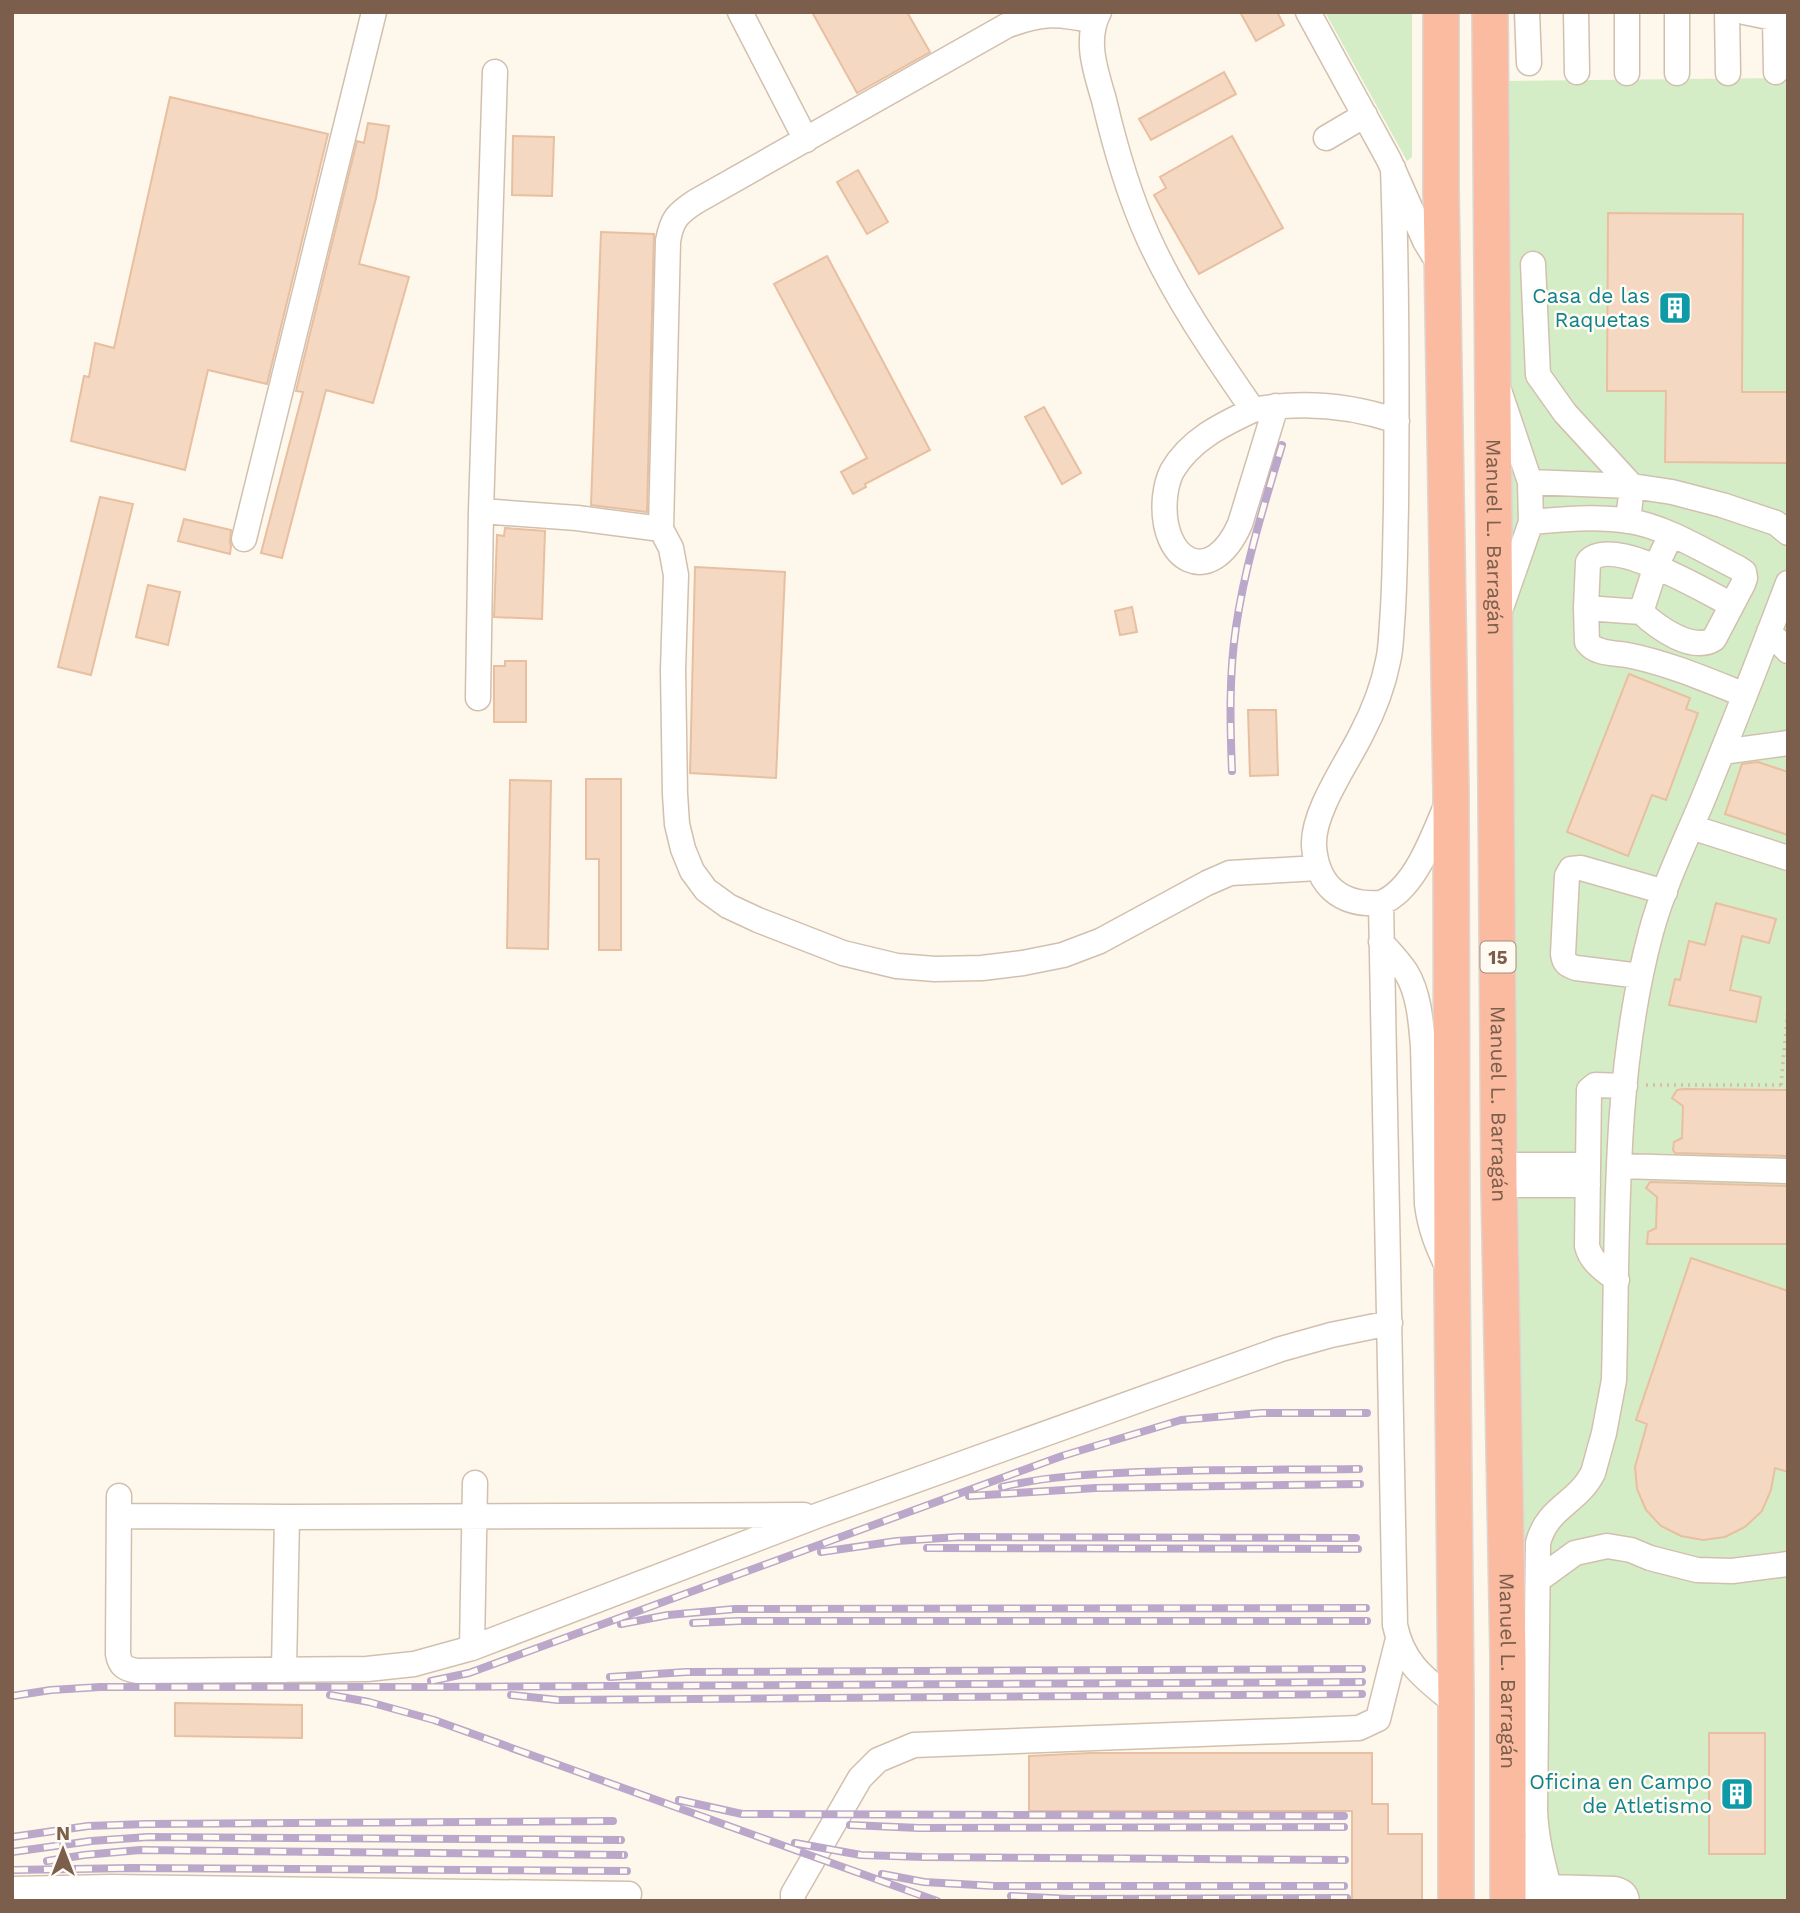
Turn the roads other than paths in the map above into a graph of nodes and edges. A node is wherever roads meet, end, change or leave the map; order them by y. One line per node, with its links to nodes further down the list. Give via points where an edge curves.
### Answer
1 (374, 12): 39 (lane)
2 (740, 12): 23 (lane)
3 (1308, 12): 21 (lane)
4 (1441, 12): 25 (highway, 15)
5 (1490, 12): 28 (highway, Manuel L. Barragán / 15)
6 (1527, 12): 14 (lane)
7 (1576, 12): 16 (lane)
8 (1627, 12): 18 (lane)
9 (1677, 12): 19 (lane)
10 (1727, 12): 20 (lane)
11 (1744, 12): 13 (lane)
12 (1096, 17): 23 (lane, via 1043,15 1006,26); 29 (lane, via 1091,48 1095,66 1119,161 1149,238 1212,351)
13 (1782, 20): 17 (lane)
14 (1529, 64)
15 (495, 72): 33 (lane)
16 (1577, 72)
17 (1776, 72)
18 (1627, 73)
19 (1677, 73)
20 (1728, 73)
21 (1365, 115): 22 (lane); 24 (lane)
22 (1326, 138)
23 (806, 140): 36 (lane, via 695,202 670,228)
24 (1397, 177): 25 (lane, via 1420,190); 27 (lane); 30 (lane)
25 (1441, 190): 27 (highway, 15)
26 (1534, 264): 32 (lane, via 1538,375 1565,413)
27 (1444, 273): 52 (highway, 15)
28 (1494, 379): 31 (lane); 45 (highway, Manuel L. Barragán / 15)
29 (1264, 408): 29 (lane, via 1200,439 1170,474 1166,527 1181,556 1211,559 1231,542 1240,524); 30 (lane, via 1345,408)
30 (1397, 421): 55 (lane, via 1389,659 1374,708 1320,814 1314,843)
31 (1530, 482): 32 (lane); 35 (lane)
32 (1632, 486): 34 (lane); 37 (lane, via 1722,505 1776,523)
33 (481, 511): 36 (lane); 49 (lane)
34 (1628, 521): 35 (lane); 38 (lane)
35 (1531, 522): 45 (lane)
36 (661, 529): 55 (lane, via 671,548 676,575 677,824 692,871 706,890 728,906 843,953 897,966 982,968 1063,955 1100,941 1230,873)
37 (1787, 532)
38 (1671, 535): 40 (lane); 42 (lane, via 1744,572)
39 (244, 539)
40 (1656, 566): 42 (lane); 43 (lane, via 1624,556 1591,558); 44 (lane)
41 (1788, 583): 46 (lane)
42 (1732, 606): 44 (lane, via 1714,639 1699,644 1661,629)
43 (1586, 608): 44 (lane); 48 (lane, via 1590,647 1670,666)
44 (1641, 612)
45 (1496, 622): 63 (highway, Manuel L. Barragán / 15)
46 (1769, 632): 47 (lane); 48 (lane)
47 (1788, 651)
48 (1745, 695): 51 (lane)
49 (478, 698)
50 (1788, 743): 51 (lane)
51 (1722, 752): 53 (lane)
52 (1451, 793): 57 (lane, via 1417,868 1401,890); 65 (highway, 15)
53 (1691, 827): 54 (lane); 56 (lane)
54 (1788, 858)
55 (1318, 868): 57 (lane, via 1338,895)
56 (1665, 891): 59 (lane); 59 (lane, via 1581,867 1571,869 1567,876 1563,954 1568,966)
57 (1381, 903): 58 (lane)
58 (1381, 942): 65 (lane, via 1407,973 1415,995 1423,1046 1429,1215 1435,1244); 67 (lane)
59 (1640, 976): 60 (lane)
60 (1625, 1086): 61 (lane); 64 (lane, via 1595,1085 1589,1090)
61 (1620, 1166): 62 (lane); 66 (lane)
62 (1788, 1171)
63 (1499, 1175): 64 (lane); 78 (highway, Manuel L. Barragán / 15)
64 (1588, 1175): 66 (lane, via 1586,1238 1590,1255)
65 (1452, 1277): 77 (highway, 15)
66 (1617, 1280): 73 (lane, via 1614,1380 1593,1473 1583,1490 1547,1521 1541,1532)
67 (1390, 1323): 69 (lane, via 1281,1349); 74 (lane)
68 (475, 1483): 70 (lane)
69 (819, 1514): 70 (lane); 75 (lane)
70 (474, 1516): 71 (lane); 75 (lane)
71 (287, 1517): 76 (lane); 76 (lane, via 119,1506 118,1654 123,1667 137,1671)
72 (1788, 1564): 73 (lane, via 1697,1570 1606,1546 1575,1553)
73 (1538, 1580): 83 (lane, via 1535,1822)
74 (1398, 1639): 77 (lane, via 1413,1667); 84 (lane, via 1378,1719 1359,1728 914,1745 878,1760 860,1778)
75 (472, 1648): 76 (lane, via 393,1667)
76 (284, 1670)
77 (1457, 1704): 85 (highway, 15); 86 (highway, via 1479,1728 1486,1747)
78 (1508, 1829): 83 (lane, via 1529,1876); 87 (highway, Manuel L. Barragán / 15)
79 (12, 1888): 80 (lane)
80 (111, 1894): 82 (lane)
81 (629, 1894): 82 (lane)
82 (435, 1896)
83 (1545, 1896): 88 (lane, via 1615,1889 1625,1894)
84 (793, 1901)
85 (1456, 1901)
86 (1489, 1901)
87 (1508, 1901)
88 (1627, 1901)

